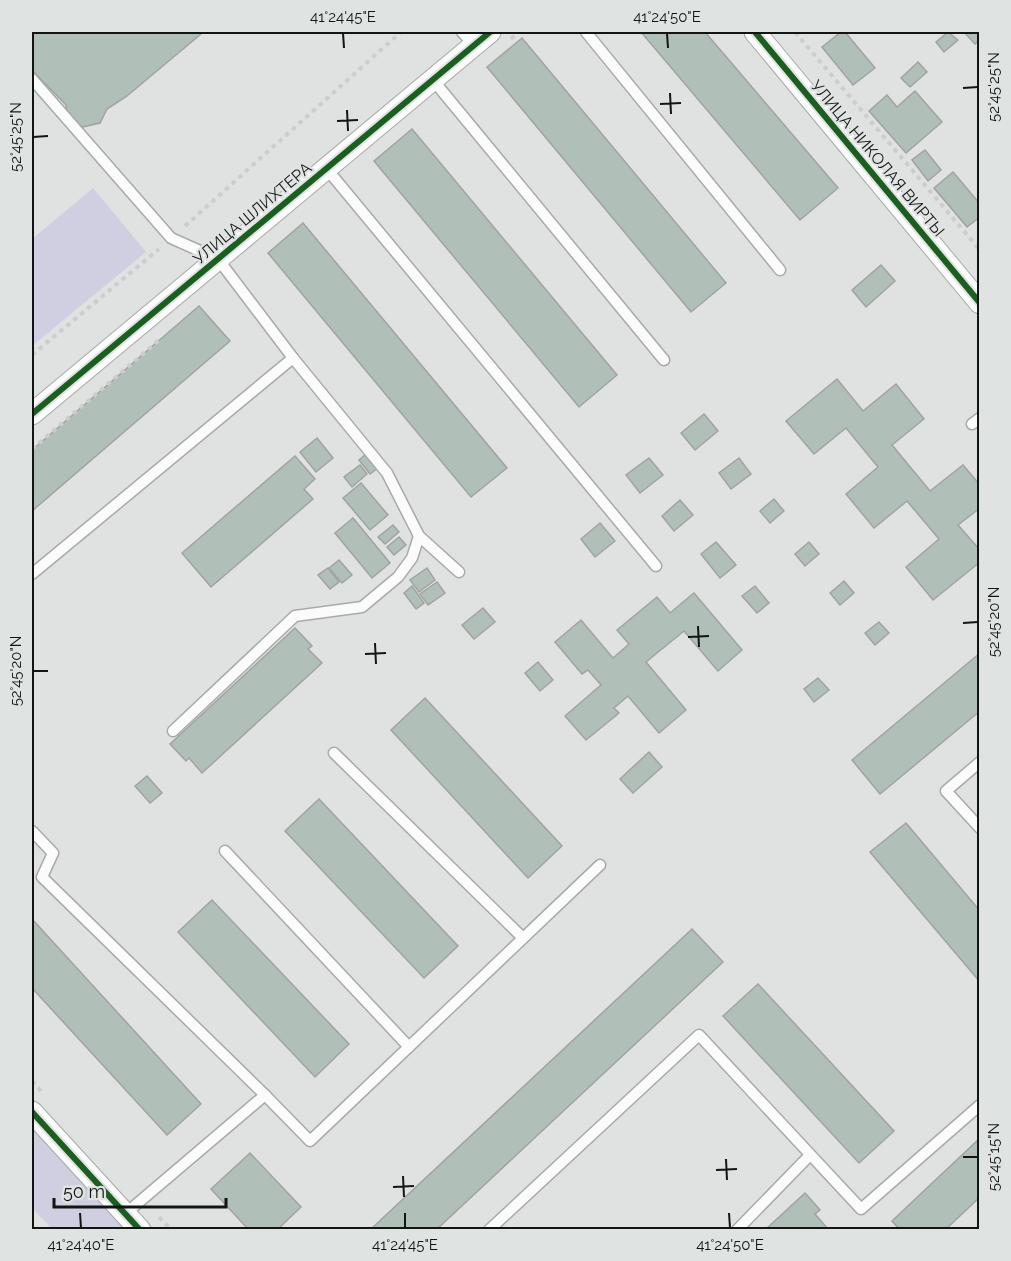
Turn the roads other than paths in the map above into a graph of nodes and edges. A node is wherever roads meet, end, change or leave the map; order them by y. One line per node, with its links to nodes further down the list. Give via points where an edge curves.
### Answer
1 (586, 32): 8 (lane)
2 (755, 32): 9 (street, УЛИЦА НИКОЛАЯ ВИРТЫ)
3 (476, 36): 5 (street, УЛИЦА ШЛИХТЕРА)
4 (32, 79): 7 (lane, via 171,238)
5 (433, 80): 6 (street, УЛИЦА ШЛИХТЕРА); 11 (lane)
6 (326, 168): 7 (street, УЛИЦА ШЛИХТЕРА); 14 (lane)
7 (218, 259): 10 (lane); 12 (street, УЛИЦА ШЛИХТЕРА)
8 (780, 270)
9 (980, 303)
10 (293, 358): 13 (lane, via 387,473); 16 (lane)
11 (664, 360)
12 (32, 414)
13 (419, 536): 15 (lane); 17 (lane, via 412,558 398,577 362,607 295,616)
14 (656, 566)
15 (459, 572)
16 (32, 574)
17 (173, 731)
18 (334, 753): 24 (lane)
19 (980, 762): 20 (lane, via 946,790)
20 (980, 828)
21 (32, 831): 26 (lane, via 53,853 42,877)
22 (225, 851): 25 (lane)
23 (600, 865): 24 (lane)
24 (523, 938): 25 (lane)
25 (409, 1047): 26 (lane, via 310,1141)
26 (266, 1095): 30 (lane)
27 (980, 1105): 29 (lane, via 861,1209)
28 (32, 1112): 30 (street)
29 (810, 1155): 32 (lane, via 699,1035); 33 (lane)
30 (125, 1214): 31 (street)
31 (140, 1230)
32 (489, 1230)
33 (737, 1230)

